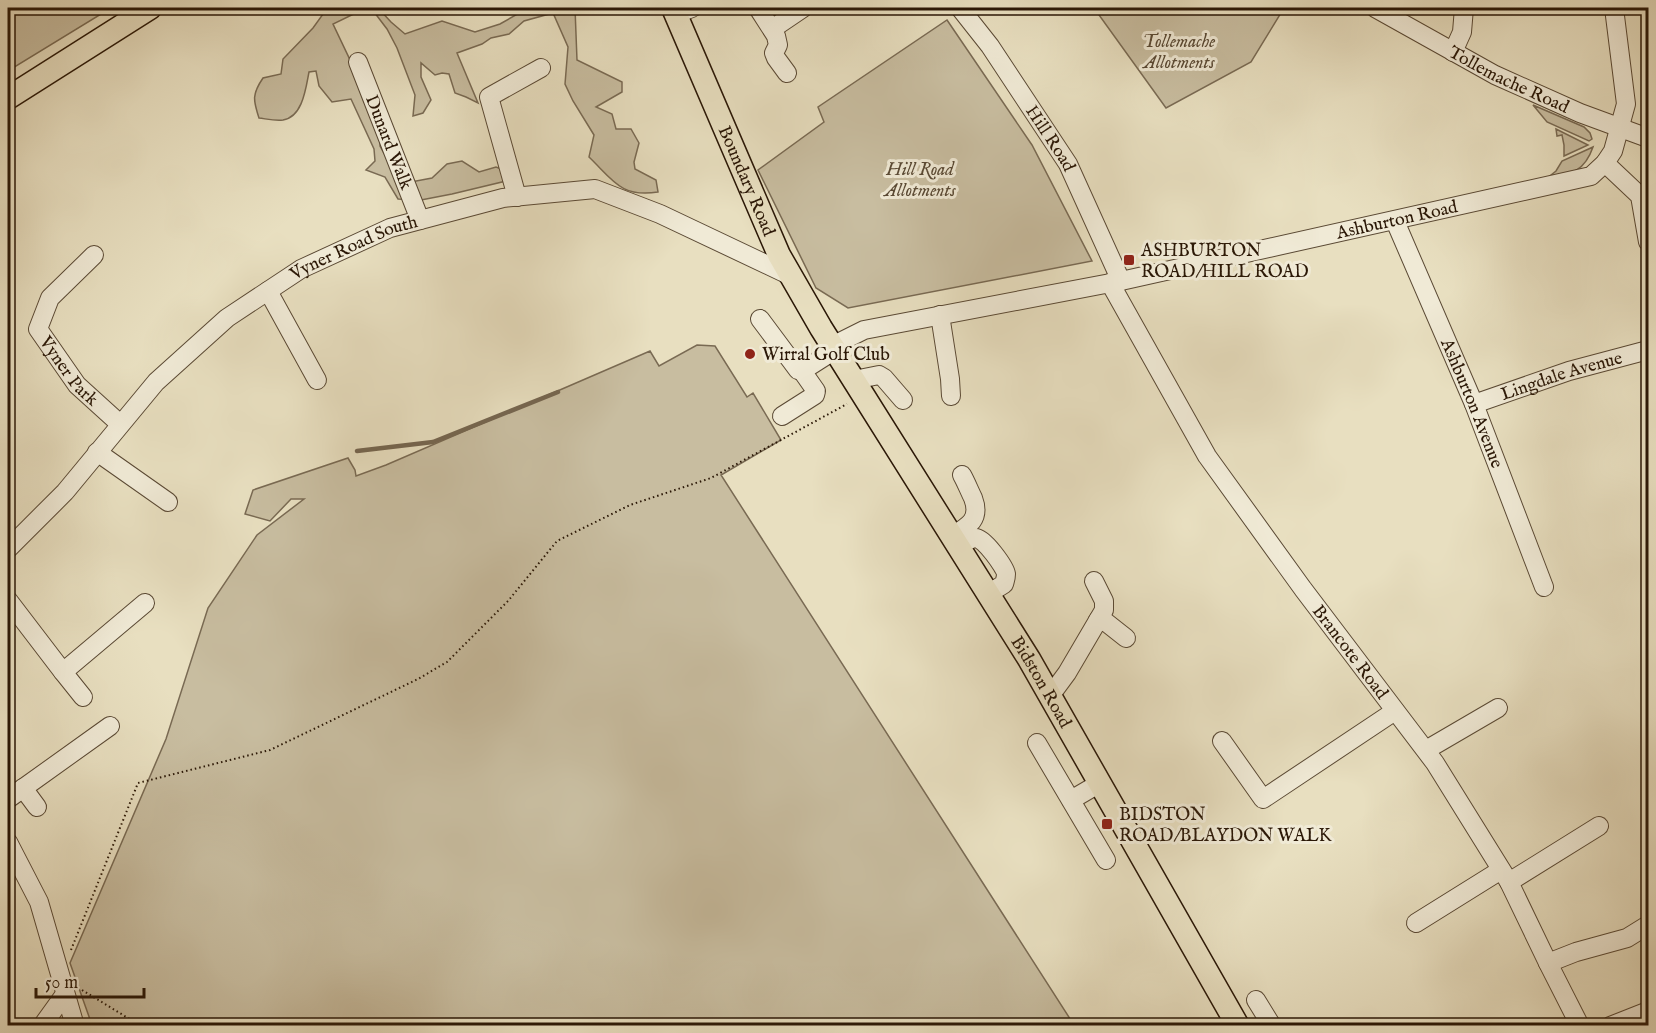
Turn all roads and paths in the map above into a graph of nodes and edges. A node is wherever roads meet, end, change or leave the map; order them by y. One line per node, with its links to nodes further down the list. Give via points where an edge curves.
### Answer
1 (150, 8): 14 (main road)
2 (758, 8): 9 (street)
3 (803, 8): 9 (street)
4 (960, 8): 24 (street, Hill Road, via 990,46 1068,164)
5 (1375, 8): 10 (street, Tollemache Road)
6 (1464, 8): 10 (street, via 1462,32)
7 (1614, 8): 15 (street, via 1626,104)
8 (680, 10): 23 (main road, Boundary Road)
9 (772, 29): 13 (street, via 778,40 774,53)
10 (1453, 52): 15 (street, Tollemache Road, via 1495,75)
11 (358, 62): 19 (street, Dunard Walk)
12 (541, 68): 18 (street, via 489,96)
13 (787, 73)
14 (8, 98)
15 (1620, 128): 16 (street, Tollemache Road); 17 (street)
16 (1648, 138)
17 (1605, 163): 20 (street, Ashburton Road, via 1591,176); 21 (street, via 1640,196)
18 (518, 197): 19 (street, Vyner Road South); 23 (street, Vyner Road South, via 595,189 660,214)
19 (420, 220): 25 (street, Vyner Road South, via 390,228 301,269)
20 (1395, 221): 24 (street, Ashburton Road); 35 (street, Ashburton Avenue)
21 (1648, 242)
22 (94, 255): 37 (street, Vyner Park, via 50,298 38,329 77,385)
23 (791, 276): 28 (main road, Boundary Road)
24 (1115, 282): 26 (street, Ashburton Road); 53 (street, Brancote Road, via 1207,456)
25 (271, 296): 31 (street); 37 (street, Vyner Road South, via 227,318 156,382)
26 (940, 315): 28 (street, Ashburton Road, via 864,330); 33 (street)
27 (760, 319): 30 (street)
28 (834, 348): 30 (street, Ashburton Road); 32 (main road, Bidston Road)
29 (1648, 350): 35 (street, Lingdale Avenue, via 1569,371)
30 (802, 371): 36 (street, via 815,395)
31 (317, 380)
32 (858, 387): 34 (street, via 879,375); 41 (main road, Bidston Road); 71 (path, via 812,424 711,478 630,505 557,541 508,601 447,662 418,679 270,750 138,783)
33 (951, 396)
34 (903, 400)
35 (1474, 404): 44 (street, Ashburton Avenue)
36 (782, 416)
37 (120, 424): 38 (street, Vyner Road South)
38 (98, 452): 40 (street); 42 (street, Vyner Road South, via 65,492)
39 (962, 475): 41 (street, via 976,512)
40 (168, 502)
41 (955, 541): 50 (main road, Bidston Road)
42 (8, 549)
43 (1094, 581): 47 (street, via 1104,601)
44 (1544, 587)
45 (8, 600): 49 (street)
46 (145, 603): 49 (street)
47 (1098, 620): 48 (street, via 1107,622); 50 (street)
48 (1126, 638)
49 (63, 672): 51 (street)
50 (1050, 696): 58 (main road, Bidston Road)
51 (84, 697)
52 (1498, 708): 57 (street)
53 (1395, 711): 55 (street, via 1263,799); 57 (street, Brancote Road)
54 (110, 726): 59 (street)
55 (1222, 741)
56 (1037, 743): 61 (street)
57 (1426, 750): 67 (street, Brancote Road)
58 (1100, 783): 61 (street); 77 (main road, Bidston Road)
59 (23, 788): 60 (street); 62 (street)
60 (8, 799)
61 (1071, 800): 65 (street)
62 (37, 807)
63 (1599, 826): 67 (street)
64 (8, 842): 66 (street)
65 (1106, 860)
66 (14, 868): 71 (street, via 39,902)
67 (1505, 876): 68 (street); 70 (street, Brancote Road)
68 (1416, 923)
69 (1648, 925): 70 (street, via 1628,938)
70 (1548, 963): 79 (street, Brancote Road)
71 (63, 985): 74 (street); 75 (street); 76 (path)
72 (1256, 1000): 78 (street)
73 (1648, 1011): 80 (street)
74 (42, 1026)
75 (75, 1026)
76 (141, 1026)
77 (1238, 1026)
78 (1272, 1026)
79 (1580, 1026)
80 (1610, 1026)

